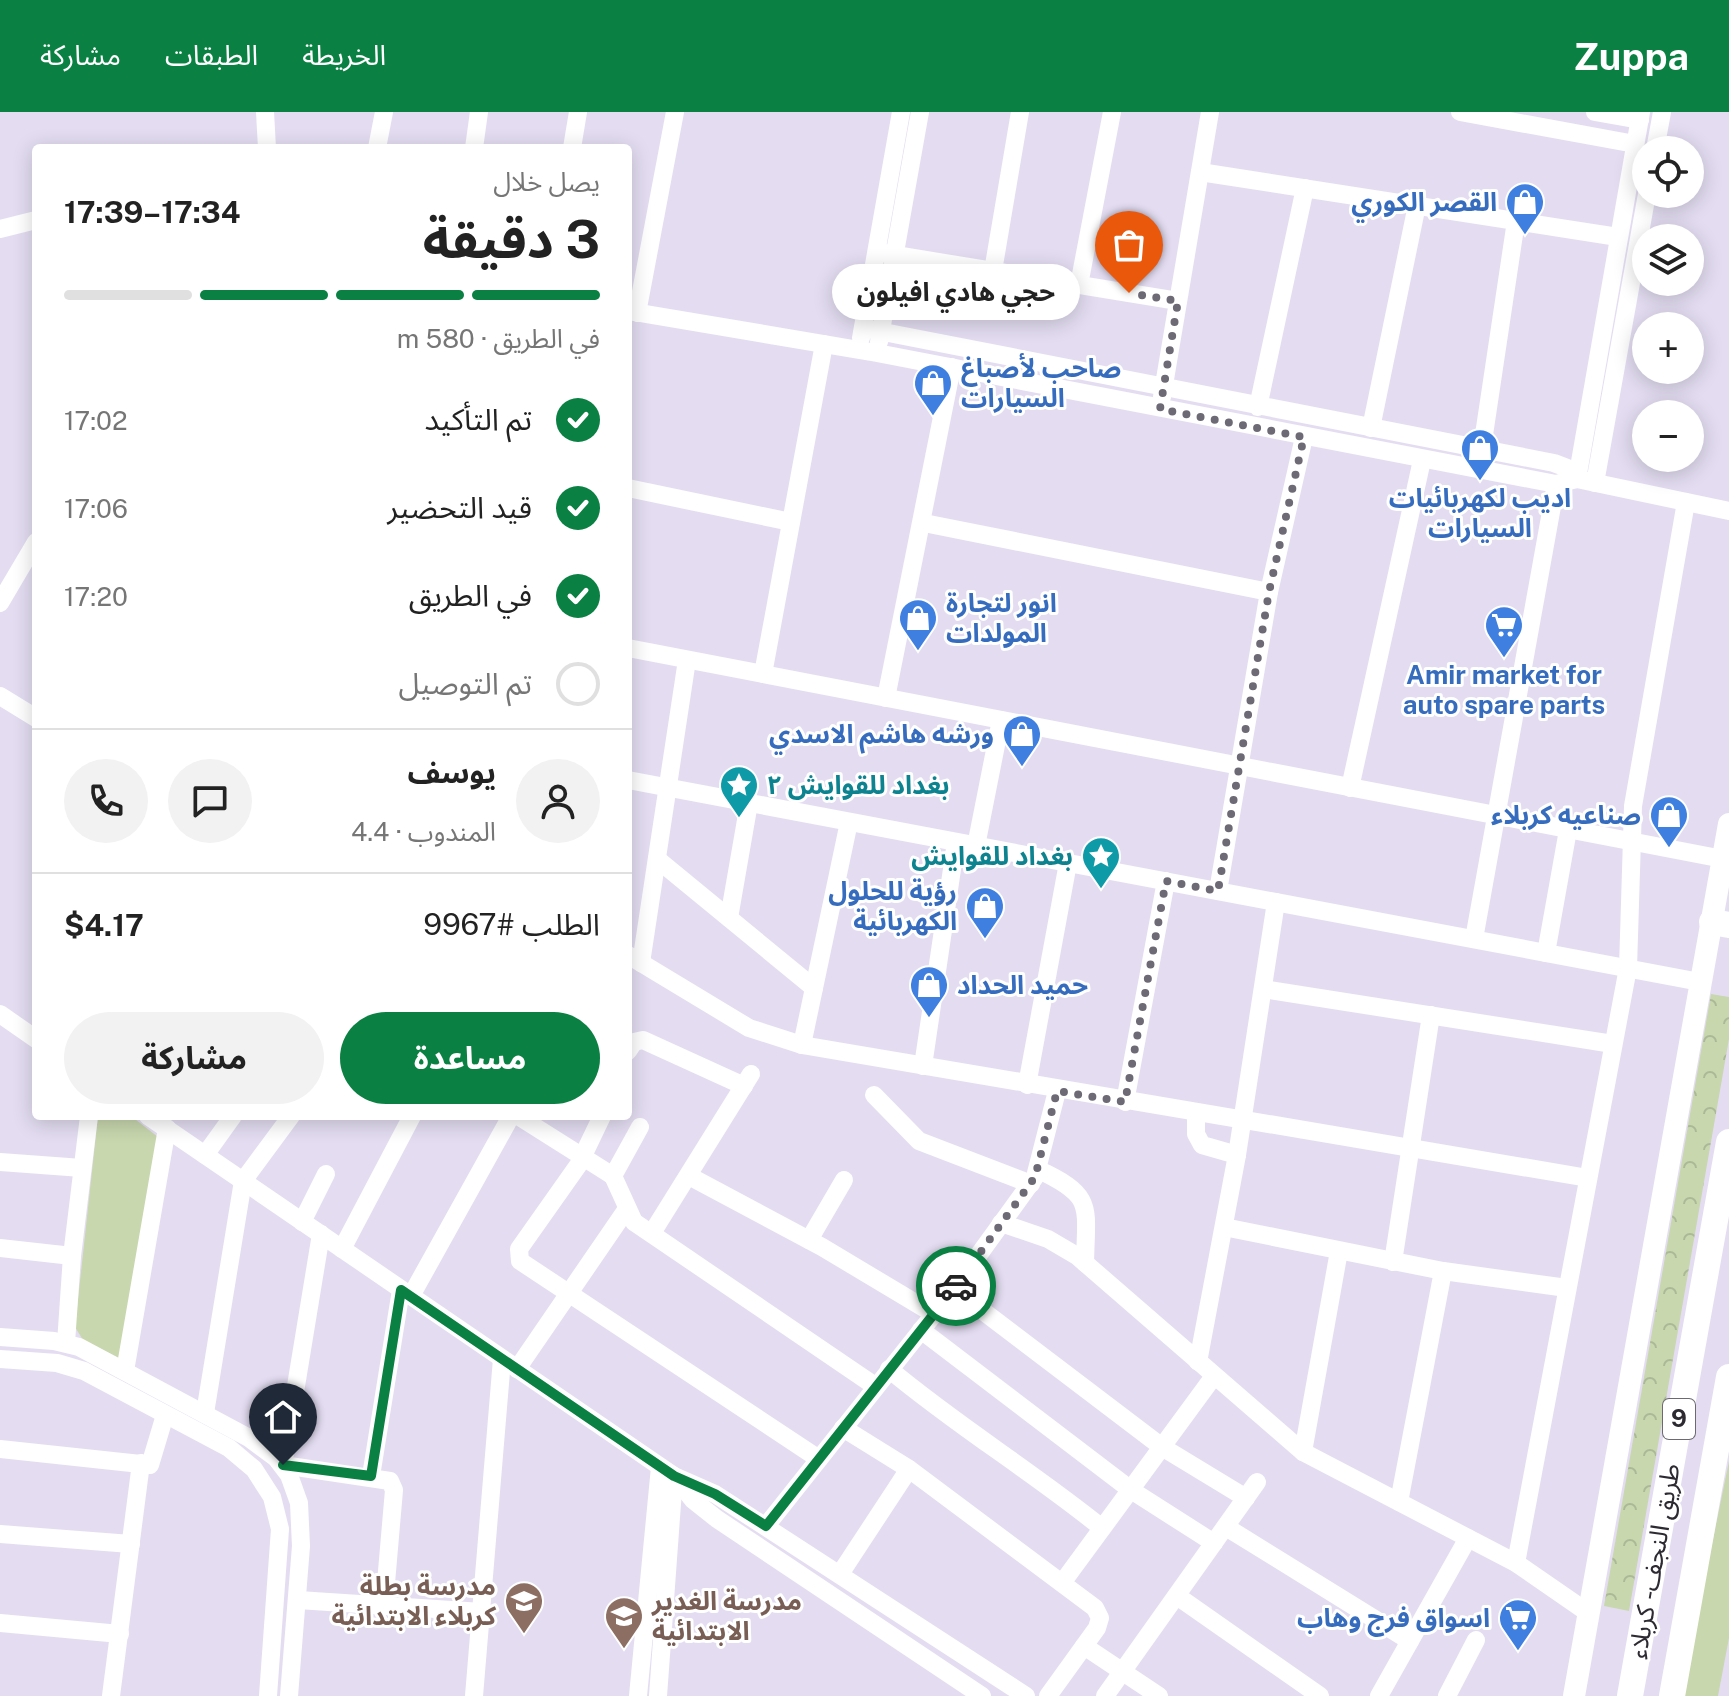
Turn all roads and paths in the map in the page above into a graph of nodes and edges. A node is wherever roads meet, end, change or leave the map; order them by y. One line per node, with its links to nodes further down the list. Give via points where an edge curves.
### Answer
1 (265, 112): 19 (street)
2 (384, 112): 20 (street)
3 (479, 112): 21 (street)
4 (578, 112): 22 (street)
5 (675, 112): 36 (street)
6 (901, 112): 17 (street)
7 (920, 112): 17 (street)
8 (1020, 112): 33 (street)
9 (1112, 112): 34 (street)
10 (1210, 112): 24 (street)
11 (1460, 112): 18 (street)
12 (1595, 112): 14 (street)
13 (1662, 112): 16 (street)
14 (1641, 116): 15 (street)
15 (1637, 136)
16 (1658, 136)
17 (906, 139): 32 (street)
18 (1632, 143)
19 (267, 144)
20 (378, 144)
21 (475, 144)
22 (573, 144)
23 (1632, 160): 31 (street)
24 (1200, 172): 25 (street); 35 (street)
25 (1305, 188): 26 (street); 42 (street)
26 (1417, 205): 29 (street); 44 (street)
27 (1644, 208): 48 (street)
28 (32, 221): 30 (street)
29 (1516, 221): 31 (street); 46 (street)
30 (0, 229)
31 (1618, 237): 48 (street)
32 (886, 254): 33 (street); 37 (street)
33 (993, 271): 34 (street)
34 (1079, 285): 35 (street)
35 (1178, 301): 41 (street)
36 (632, 312): 38 (street)
37 (872, 330): 39 (street); 41 (street)
38 (824, 344): 39 (street); 53 (street)
39 (868, 351): 40 (street)
40 (952, 367): 43 (street); 54 (street)
41 (1163, 387): 42 (street); 43 (street)
42 (1258, 407): 44 (street)
43 (1160, 409): 45 (street)
44 (1371, 428): 46 (street)
45 (1304, 437): 47 (street); 56 (street)
46 (1482, 448): 48 (street, via 1561,464)
47 (1422, 460): 49 (street); 68 (street)
48 (1586, 481): 49 (street); 51 (street)
49 (1556, 484): 70 (street)
50 (632, 489): 53 (street)
51 (1686, 502): 52 (street); 75 (street, via 1633,806)
52 (1729, 511)
53 (791, 522): 60 (street)
54 (924, 523): 56 (street); 62 (street)
55 (30, 569): 57 (street)
56 (1269, 592): 65 (street)
57 (0, 603)
58 (632, 649): 59 (street)
59 (687, 660): 60 (street); 67 (street)
60 (763, 674): 62 (street)
61 (0, 696): 63 (street)
62 (886, 698): 64 (street)
63 (32, 716)
64 (1001, 720): 65 (street); 76 (street)
65 (1241, 766): 68 (street); 81 (street)
66 (632, 781): 67 (street)
67 (669, 787): 69 (street); 77 (street)
68 (1350, 788): 70 (street)
69 (749, 803): 71 (street); 83 (street)
70 (1497, 816): 73 (street); 85 (street)
71 (849, 822): 74 (street); 90 (street)
72 (1729, 824): 78 (main road)
73 (1568, 830): 75 (street); 86 (street)
74 (956, 842): 76 (street); 99 (street)
75 (1632, 842): 78 (street); 88 (street)
76 (976, 846): 79 (street)
77 (657, 859): 83 (street); 87 (street)
78 (1723, 859): 84 (main road)
79 (1068, 863): 80 (street); 100 (street)
80 (1166, 881): 81 (street); 103 (street)
81 (1218, 891): 82 (street)
82 (1276, 902): 85 (street); 91 (street)
83 (729, 918): 90 (street)
84 (1721, 924): 89 (main road)
85 (1474, 939): 86 (street)
86 (1546, 953): 88 (street)
87 (634, 959): 98 (street, via 749,1028)
88 (1628, 968): 89 (street); 96 (street)
89 (1700, 982): 195 (main road)
90 (814, 988): 98 (street)
91 (1263, 989): 92 (street); 113 (street)
92 (1431, 1015): 96 (street); 117 (street)
93 (6, 1018): 94 (street); 95 (street)
94 (32, 1036)
95 (0, 1038)
96 (1613, 1044): 127 (street)
97 (632, 1045): 125 (street, via 643,1040 748,1080)
98 (802, 1045): 99 (street)
99 (923, 1066): 100 (street)
100 (1027, 1085): 101 (street)
101 (1057, 1091): 103 (street); 126 (street)
102 (874, 1095): 126 (street, via 919,1141)
103 (1125, 1102): 104 (street)
104 (1196, 1113): 113 (street); 119 (street, via 1202,1145)
105 (88, 1120): 122 (street)
106 (154, 1120): 115 (street)
107 (230, 1120): 118 (street)
108 (288, 1120): 129 (street)
109 (410, 1120): 138 (street)
110 (509, 1120): 146 (street)
111 (524, 1120): 120 (street)
112 (600, 1120): 120 (street)
113 (1243, 1120): 117 (street); 119 (street)
114 (640, 1127): 124 (street)
115 (167, 1128): 118 (street); 156 (street)
116 (1729, 1142): 164 (highway, طريق النجف - كربلاء / 9)
117 (1410, 1151): 127 (street); 141 (street)
118 (205, 1155): 129 (street)
119 (1237, 1155): 133 (street)
120 (583, 1157): 124 (street); 147 (street, via 518,1253 523,1264)
121 (0, 1162): 122 (street)
122 (82, 1168): 140 (street)
123 (326, 1174): 131 (street)
124 (613, 1176): 130 (street)
125 (689, 1176): 134 (street); 136 (street)
126 (1035, 1177): 132 (street); 142 (street, via 1074,1188 1082,1197)
127 (1588, 1178): 144 (street)
128 (844, 1180): 136 (street)
129 (243, 1181): 131 (street); 162 (street)
130 (626, 1210): 134 (street); 147 (street)
131 (302, 1222): 135 (street)
132 (1001, 1223): 142 (street, via 1058,1243); 145 (street)
133 (1224, 1227): 139 (street); 153 (street)
134 (652, 1233): 159 (street)
135 (321, 1234): 138 (street); 171 (street)
136 (809, 1240): 148 (street)
137 (0, 1248): 140 (street)
138 (342, 1249): 146 (street)
139 (1339, 1251): 141 (street); 168 (street)
140 (72, 1256): 151 (street)
141 (1393, 1262): 143 (street)
142 (1085, 1263): 153 (street)
143 (1443, 1271): 144 (street); 178 (street)
144 (1567, 1288): 188 (street)
145 (954, 1289): 148 (street); 166 (street)
146 (406, 1293): 154 (street); 174 (street)
147 (567, 1294): 154 (street); 169 (street)
148 (934, 1314): 149 (street)
149 (921, 1330): 155 (street); 176 (street)
150 (0, 1337): 151 (street)
151 (66, 1343): 156 (street)
152 (0, 1359): 161 (street, via 70,1366)
153 (1198, 1362): 157 (street)
154 (510, 1364): 173 (street); 194 (street)
155 (889, 1369): 159 (street); 183 (street, via 946,1417)
156 (125, 1371): 160 (street)
157 (1214, 1376): 166 (street); 168 (street)
158 (1729, 1377): 165 (highway, 9)
159 (875, 1386): 163 (street)
160 (158, 1388): 161 (street); 162 (street)
161 (158, 1411): 170 (street, via 150,1465); 198 (street, via 242,1457 272,1497 280,1529)
162 (205, 1413): 171 (street)
163 (843, 1428): 169 (street); 172 (street)
164 (1676, 1433): 165 (highway, via 1678,1447 1689,1456 1710,1453); 179 (highway, طريق النجف - كربلاء / 9)
165 (1717, 1441): 180 (highway, 9)
166 (1162, 1447): 176 (street); 177 (street)
167 (0, 1449): 170 (street)
168 (1303, 1452): 178 (street)
169 (819, 1459): 181 (street)
170 (141, 1463): 187 (street)
171 (283, 1465): 174 (street); 192 (street, via 299,1503)
172 (909, 1469): 189 (street); 190 (street)
173 (667, 1472): 181 (street); 209 (street); 210 (street); 211 (street, via 717,1519)
174 (371, 1476): 193 (street, via 390,1481 394,1490)
175 (1257, 1482): 177 (street)
176 (1131, 1490): 183 (street); 186 (street)
177 (1246, 1498): 182 (street)
178 (1399, 1502): 185 (street)
179 (1664, 1505): 180 (highway, via 1672,1495 1689,1492 1700,1498); 219 (highway, طريق النجف - كربلاء / 9)
180 (1705, 1515): 220 (highway, 9)
181 (766, 1526): 189 (street)
182 (1226, 1527): 186 (street); 201 (street)
183 (1102, 1528): 190 (street)
184 (0, 1534): 187 (street)
185 (1468, 1538): 188 (street); 201 (street)
186 (1214, 1543): 191 (street)
187 (131, 1544): 197 (street)
188 (1516, 1563): 195 (street)
189 (840, 1574): 212 (street)
190 (1062, 1583): 202 (street, via 1100,1618)
191 (1177, 1596): 203 (street); 216 (street)
192 (298, 1600): 193 (street); 199 (street)
193 (384, 1606): 194 (street)
194 (482, 1612): 208 (street)
195 (1587, 1612): 218 (main road)
196 (0, 1623): 197 (street)
197 (120, 1634): 205 (street)
198 (273, 1636): 199 (street); 206 (street)
199 (294, 1639): 207 (street)
200 (1476, 1640): 204 (street)
201 (1410, 1641): 217 (street)
202 (1084, 1646): 203 (street); 213 (street)
203 (1124, 1671): 214 (street); 215 (street)
204 (1454, 1694)
205 (111, 1696)
206 (268, 1696)
207 (289, 1696)
208 (474, 1696)
209 (638, 1696)
210 (658, 1696)
211 (982, 1696)
212 (1026, 1696)
213 (1048, 1696)
214 (1105, 1696)
215 (1159, 1696)
216 (1320, 1696)
217 (1379, 1696)
218 (1574, 1696)
219 (1630, 1696)
220 (1672, 1696)

